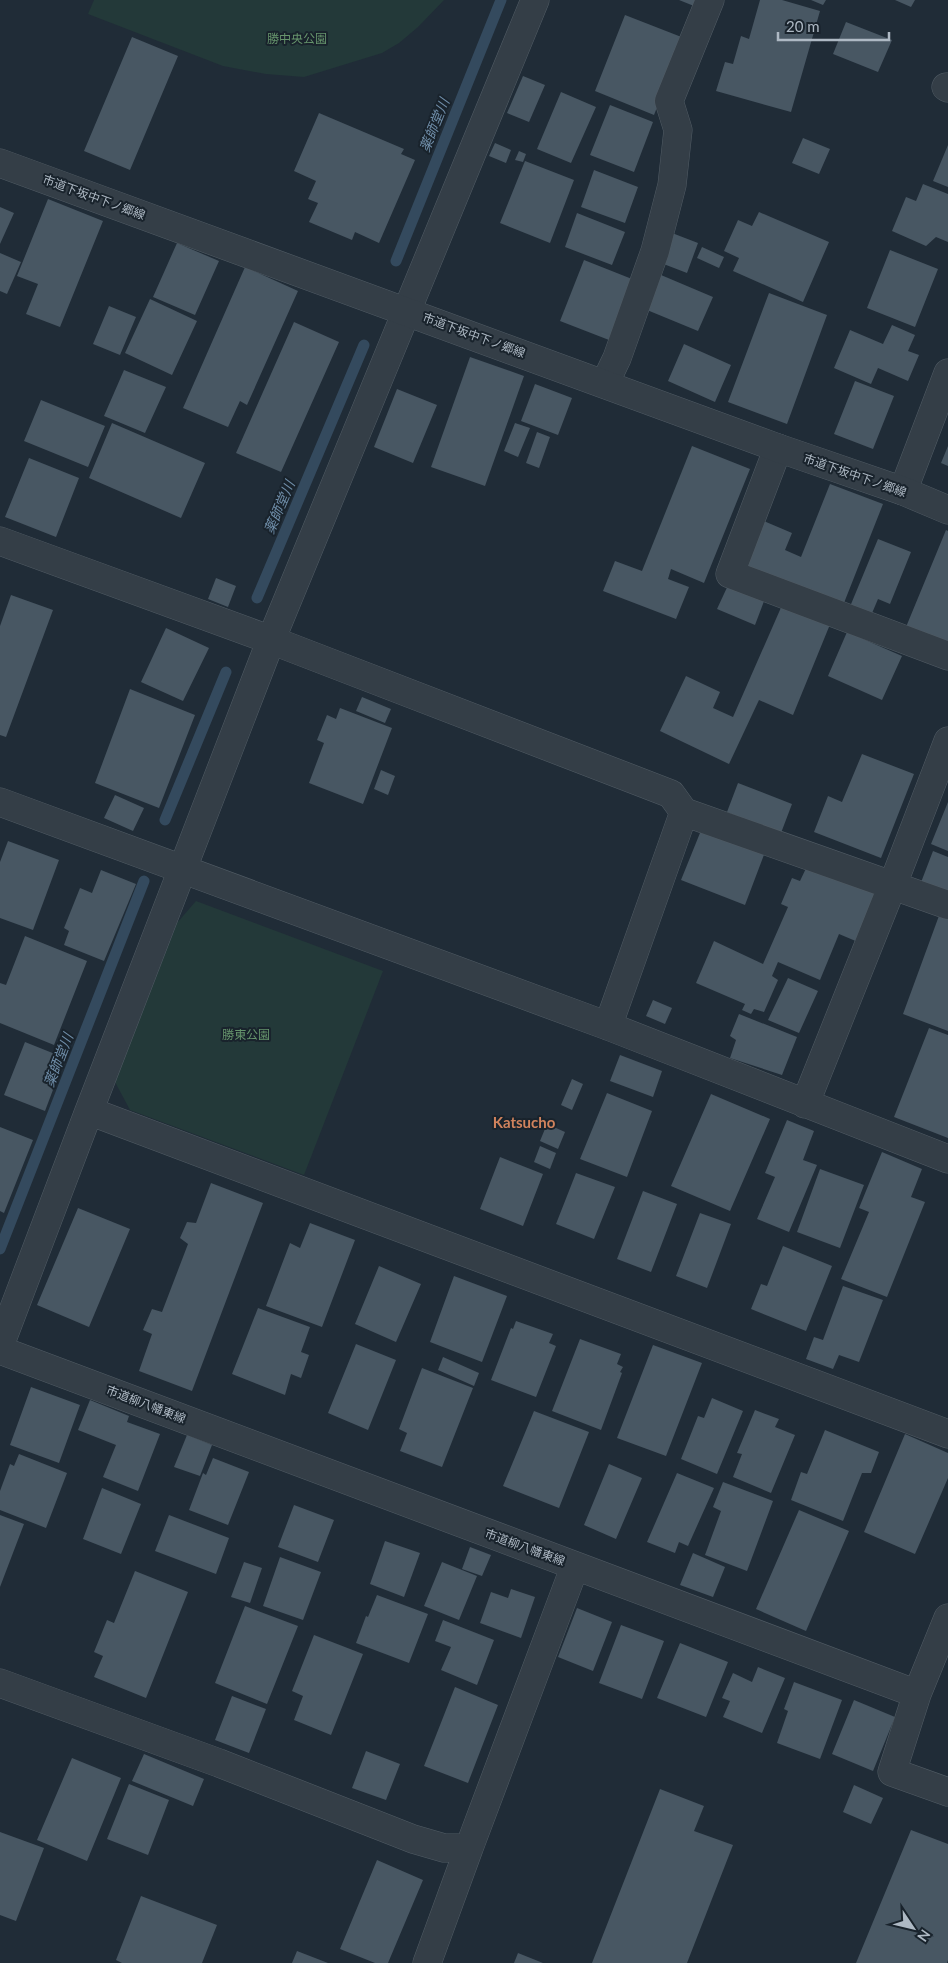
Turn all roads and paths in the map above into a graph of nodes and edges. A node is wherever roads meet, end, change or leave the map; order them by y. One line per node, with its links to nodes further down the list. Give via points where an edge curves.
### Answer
1 (535, 0): 4 (street)
2 (710, 0): 6 (street, via 669,100 678,130 672,185 655,251)
3 (0, 162): 4 (street, 市道下坂中下ノ郷線)
4 (408, 311): 6 (street, 市道下坂中下ノ郷線); 11 (street)
5 (948, 373): 8 (street)
6 (605, 383): 7 (street, 市道下坂中下ノ郷線)
7 (778, 448): 8 (street, 市道下坂中下ノ郷線); 12 (street, via 730,574)
8 (903, 490): 9 (street, 市道下坂中下ノ郷線)
9 (948, 510)
10 (0, 541): 11 (street)
11 (270, 640): 15 (street, via 671,794); 16 (street)
12 (948, 656)
13 (948, 741): 17 (street)
14 (0, 802): 16 (street)
15 (684, 812): 17 (street); 19 (street)
16 (181, 869): 19 (street); 21 (street)
17 (893, 884): 18 (street); 20 (street)
18 (948, 905)
19 (608, 1026): 20 (street)
20 (805, 1104): 22 (street)
21 (89, 1111): 23 (street); 25 (street)
22 (948, 1159)
23 (0, 1345)
24 (0, 1350): 26 (street, 市道柳八幡東線)
25 (948, 1434)
26 (576, 1566): 29 (street, 市道柳八幡東線); 31 (street)
27 (948, 1618): 29 (street)
28 (0, 1683): 31 (street, via 220,1763 412,1839 444,1848)
29 (917, 1694): 30 (street, via 892,1772)
30 (948, 1792)
31 (469, 1848): 32 (street)
32 (427, 1963)

